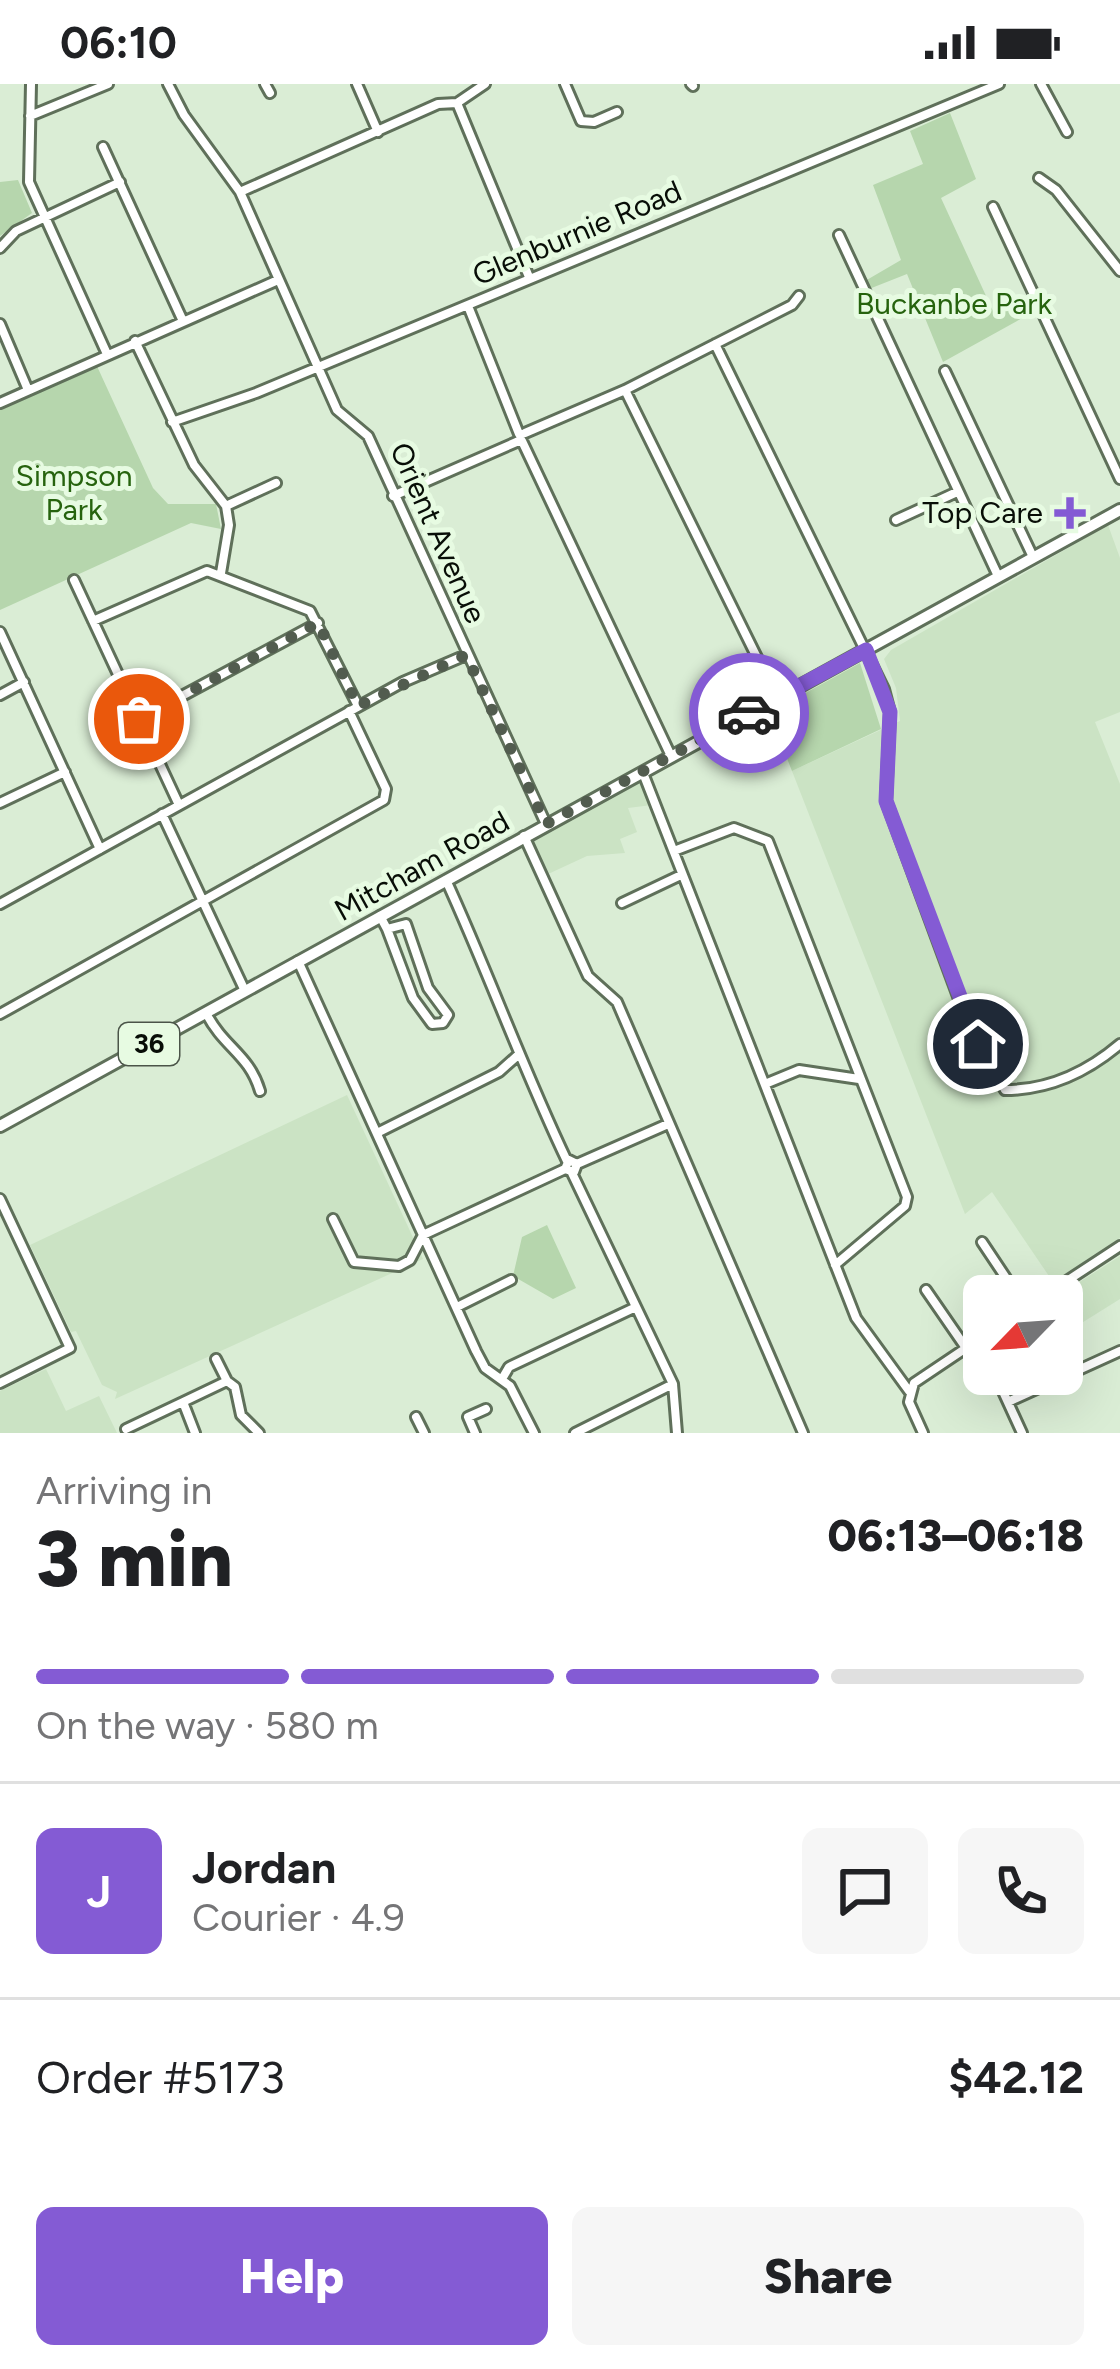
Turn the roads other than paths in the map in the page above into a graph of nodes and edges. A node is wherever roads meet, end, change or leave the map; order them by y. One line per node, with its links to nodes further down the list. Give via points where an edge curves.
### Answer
1 (31, 84): 11 (street)
2 (108, 84): 11 (street)
3 (169, 84): 17 (street, Orient Avenue)
4 (357, 84): 12 (street)
5 (485, 84): 9 (street)
6 (565, 84): 10 (street, via 581,121)
7 (999, 84): 23 (street, Glenburnie Road)
8 (1041, 84): 13 (street)
9 (457, 103): 12 (street); 23 (street)
10 (617, 112)
11 (30, 116): 19 (street, via 27,172)
12 (378, 132): 17 (street)
13 (1067, 132)
14 (103, 147): 16 (street)
15 (1039, 178): 22 (street)
16 (119, 182): 19 (street); 27 (street)
17 (240, 191): 24 (street, Orient Avenue)
18 (993, 207): 39 (street)
19 (45, 217): 21 (street); 31 (street)
20 (839, 235): 41 (street)
21 (0, 248)
22 (1120, 271)
23 (529, 277): 26 (street, Glenburnie Road)
24 (278, 280): 27 (street); 32 (street, Orient Avenue)
25 (799, 296): 30 (street)
26 (468, 307): 32 (street, Glenburnie Road); 38 (street)
27 (182, 319): 29 (street)
28 (0, 324): 34 (street)
29 (135, 341): 31 (street); 37 (street)
30 (715, 344): 35 (street); 55 (street)
31 (107, 354): 34 (street)
32 (316, 368): 37 (street, Glenburnie Road); 42 (street, Orient Avenue, via 337,410 368,436)
33 (946, 370): 46 (street)
34 (28, 390): 36 (street)
35 (625, 390): 38 (street); 59 (street)
36 (0, 403)
37 (172, 422): 43 (street)
38 (524, 436): 42 (street); 62 (street)
39 (1120, 479)
40 (276, 483): 43 (street)
41 (957, 492): 45 (street); 48 (street)
42 (393, 496): 56 (street, Orient Avenue)
43 (226, 506): 47 (street)
44 (1120, 510): 46 (main road, Mitcham Road / 36)
45 (896, 520)
46 (1033, 557): 48 (main road, Mitcham Road / 36)
47 (221, 574): 50 (street); 51 (street, via 192,575)
48 (998, 577): 55 (main road, Mitcham Road / 36)
49 (74, 580): 51 (street)
50 (294, 603): 52 (street); 54 (street)
51 (93, 621): 61 (street)
52 (318, 623): 54 (street); 60 (street)
53 (0, 632): 57 (street)
54 (296, 632): 61 (street)
55 (866, 650): 59 (main road, Mitcham Road / 36); 83 (street, via 890,712 886,801 967,1022 1005,1090 1033,1091 1064,1079)
56 (466, 655): 60 (street); 68 (street, Orient Avenue)
57 (24, 682): 58 (street); 64 (street)
58 (0, 695)
59 (777, 698): 62 (main road, Mitcham Road / 36)
60 (354, 709): 66 (street); 74 (street, via 387,794)
61 (139, 719): 66 (street)
62 (671, 756): 63 (main road, Mitcham Road / 36)
63 (642, 771): 68 (main road, Mitcham Road / 36); 71 (street)
64 (64, 772): 65 (street); 70 (street)
65 (0, 803)
66 (179, 805): 67 (street)
67 (162, 814): 70 (street); 74 (street)
68 (546, 824): 69 (main road, Mitcham Road / 36)
69 (524, 836): 73 (main road, Mitcham Road / 36); 88 (street, via 588,976 617,1002)
70 (100, 849): 76 (street)
71 (674, 850): 72 (street); 85 (street, via 734,828 768,841)
72 (681, 875): 75 (street); 86 (street)
73 (446, 880): 77 (main road, Mitcham Road / 36); 84 (street)
74 (203, 903): 80 (street); 82 (street)
75 (622, 903)
76 (0, 904)
77 (380, 916): 78 (street); 79 (main road, Mitcham Road / 36)
78 (388, 929): 78 (street, via 406,924 446,1022 432,1024 413,998)
79 (298, 962): 80 (main road, Mitcham Road / 36); 90 (street)
80 (245, 992): 81 (main road, Mitcham Road / 36)
81 (206, 1012): 87 (street, via 222,1044 246,1059); 89 (main road, Mitcham Road / 36)
82 (0, 1014)
83 (1120, 1044)
84 (517, 1056): 90 (street); 91 (street)
85 (860, 1079): 86 (street, via 799,1070); 97 (street, via 907,1197)
86 (765, 1084): 97 (street)
87 (260, 1091)
88 (668, 1124): 91 (street); 126 (street)
89 (0, 1126)
90 (376, 1133): 94 (street)
91 (570, 1167): 94 (street); 103 (street)
92 (0, 1199): 110 (street, via 69,1350)
93 (333, 1219): 94 (street, via 358,1265 399,1266)
94 (424, 1235): 102 (street)
95 (982, 1242): 98 (street)
96 (1120, 1246): 99 (street)
97 (836, 1265): 112 (street, via 856,1318)
98 (1004, 1275)
99 (1076, 1275)
100 (511, 1280): 102 (street)
101 (926, 1290): 104 (street)
102 (457, 1307): 108 (street, via 485,1368)
103 (637, 1307): 108 (street, via 509,1367); 111 (street)
104 (963, 1344)
105 (963, 1350): 112 (street)
106 (1120, 1351): 115 (street)
107 (216, 1359): 109 (street)
108 (502, 1378): 123 (street)
109 (227, 1381): 114 (street); 120 (street)
110 (0, 1383)
111 (673, 1384): 124 (street); 125 (street)
112 (909, 1391): 127 (street)
113 (1004, 1395): 115 (street)
114 (183, 1402): 118 (street); 119 (street)
115 (1008, 1402): 128 (street)
116 (486, 1408): 122 (street, via 468,1417)
117 (416, 1417): 121 (street)
118 (125, 1432)
119 (195, 1433)
120 (259, 1433)
121 (424, 1433)
122 (476, 1433)
123 (534, 1433)
124 (575, 1433)
125 (677, 1433)
126 (803, 1433)
127 (923, 1433)
128 (1022, 1433)

